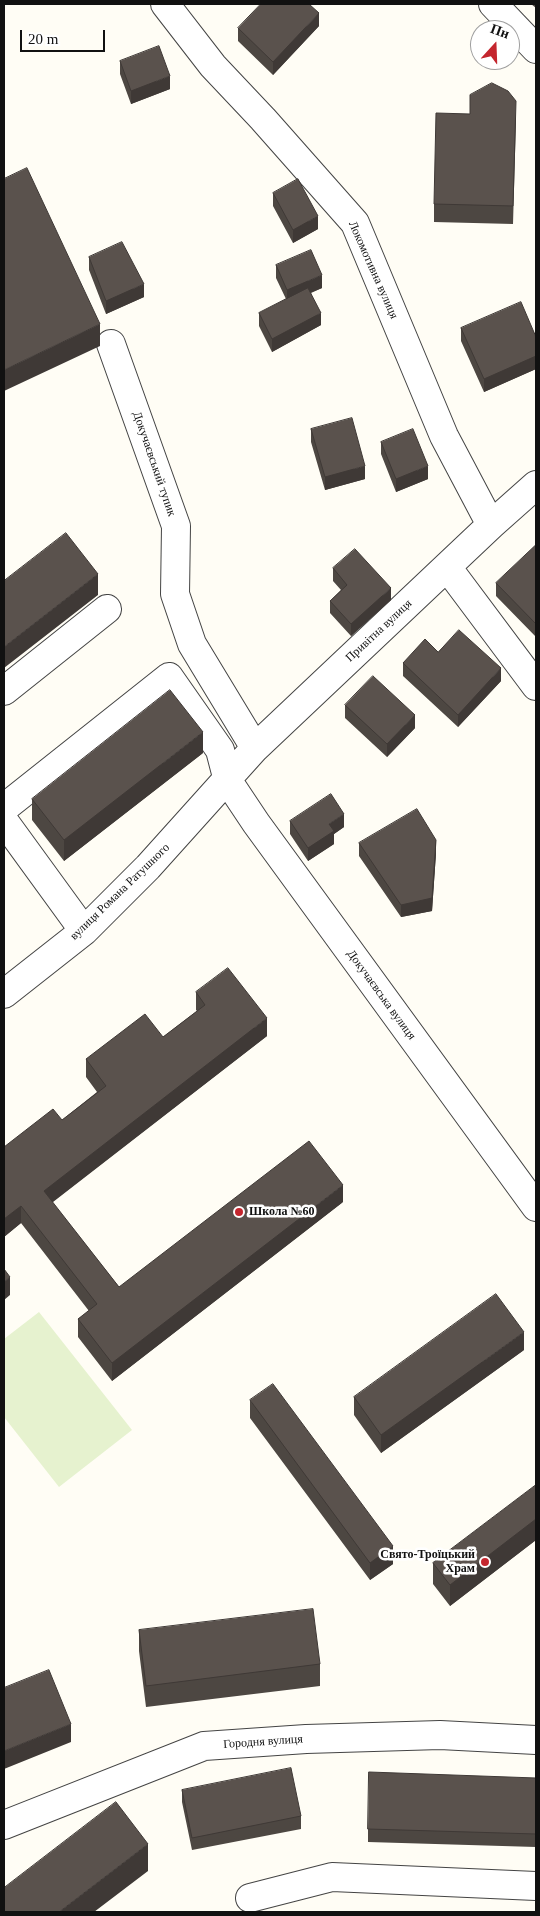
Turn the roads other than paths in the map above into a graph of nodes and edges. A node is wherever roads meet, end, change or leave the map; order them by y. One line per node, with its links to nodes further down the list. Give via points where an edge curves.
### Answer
1 (165, 4): 6 (street, Локомотивна вулиця, via 213,66 355,223 444,436)
2 (493, 4): 3 (street)
3 (536, 49)
4 (111, 344): 11 (street, Докучаєвський тупик, via 176,526 176,594 192,644)
5 (536, 485): 6 (street, Привітна вулиця)
6 (491, 525): 7 (street, Привітна вулиця)
7 (447, 567): 9 (street); 11 (street, Привітна вулиця)
8 (107, 609): 10 (street)
9 (536, 686)
10 (4, 691)
11 (255, 748): 12 (street, Привітна вулиця)
12 (228, 781): 13 (street, via 220,750 169,677); 15 (street, вулиця Романа Ратушного); 17 (street, Докучаєвська вулиця)
13 (4, 808)
14 (4, 821): 15 (street)
15 (84, 930): 16 (street, вулиця Романа Ратушного)
16 (4, 994)
17 (536, 1207)
18 (536, 1740): 19 (street, Городня вулиця, via 440,1735 204,1746)
19 (4, 1825)
20 (536, 1886): 21 (street, via 332,1877)
21 (250, 1898)

